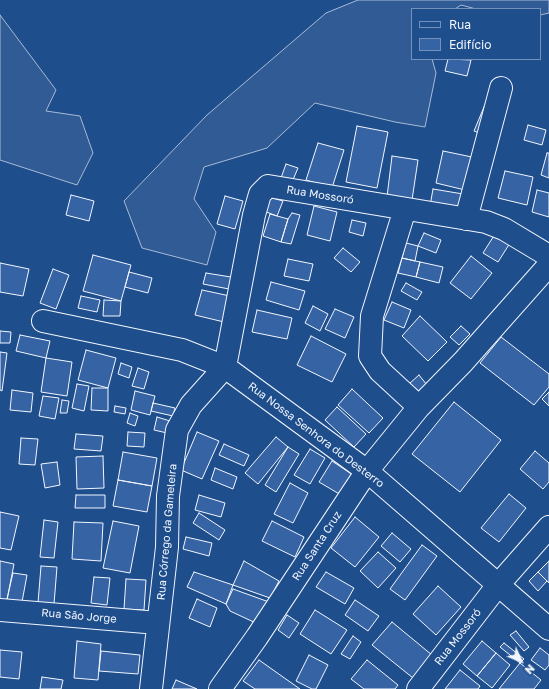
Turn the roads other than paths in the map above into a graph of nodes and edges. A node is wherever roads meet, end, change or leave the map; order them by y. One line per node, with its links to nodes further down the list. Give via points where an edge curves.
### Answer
1 (501, 88): 3 (street)
2 (405, 209): 3 (street, Rua Mossoró); 7 (street, Rua Mossoró, via 268,186 262,190 254,215); 8 (street, via 372,316 370,356 374,365)
3 (466, 219): 4 (street, Rua Mossoró, via 486,222 504,229)
4 (549, 256)
5 (549, 265): 8 (street, Rua Santa Cruz, via 463,362)
6 (43, 321): 7 (street, Rua Nossa Senhora do Desterro, via 182,350)
7 (225, 367): 9 (street, Rua Nossa Senhora do Desterro); 13 (street, Rua Córrego da Gameleira, via 191,405 177,430 168,496 167,547)
8 (419, 407): 9 (street, Rua Santa Cruz)
9 (367, 471): 11 (street, Rua Nossa Senhora do Desterro); 16 (street, Rua Santa Cruz, via 257,638)
10 (549, 527): 11 (street, Rua Mossoró)
11 (498, 585): 14 (street, Rua Nossa Senhora do Desterro); 17 (street, Rua Mossoró)
12 (0, 610): 13 (street, Rua São Jorge)
13 (158, 623): 15 (street, Rua Córrego da Gameleira)
14 (549, 629)
15 (151, 689)
16 (220, 689)
17 (418, 689)

